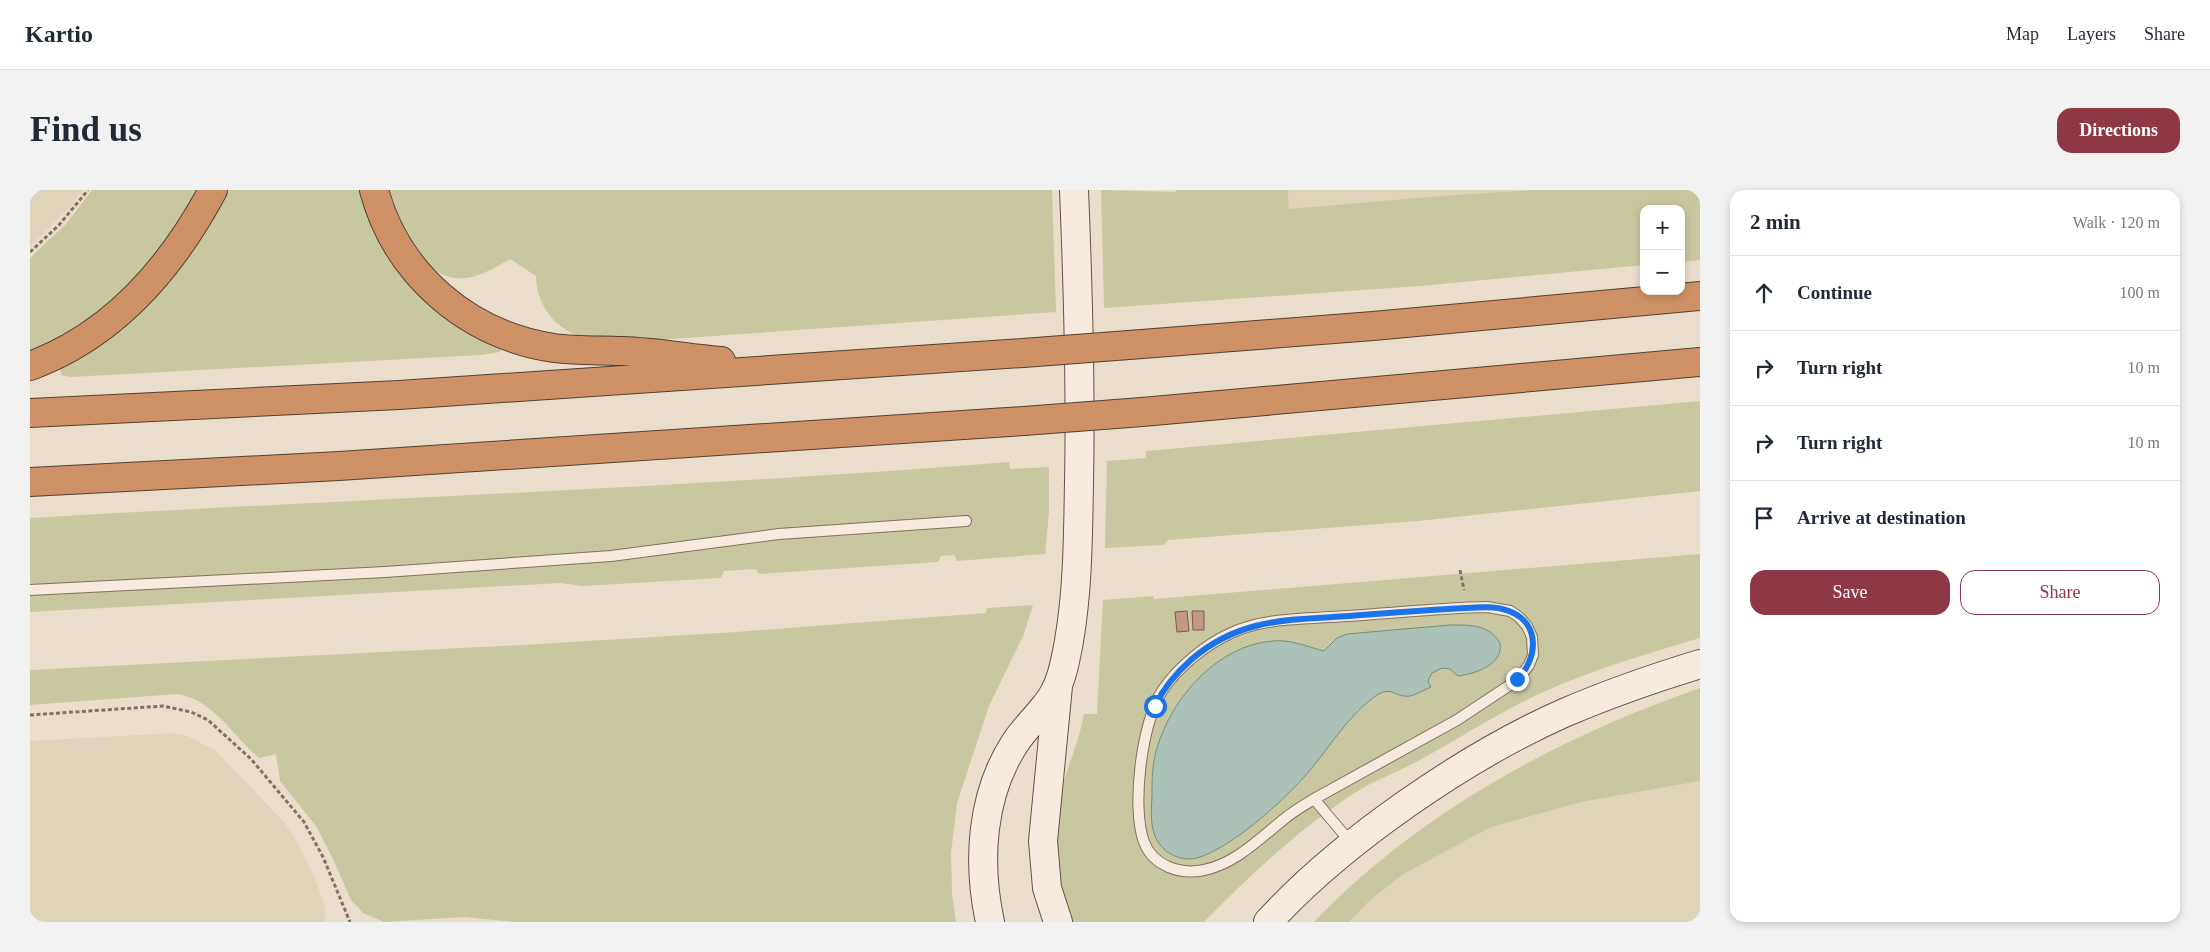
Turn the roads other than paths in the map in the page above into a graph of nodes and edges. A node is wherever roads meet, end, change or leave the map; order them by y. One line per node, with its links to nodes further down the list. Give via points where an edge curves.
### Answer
1 (214, 190): 6 (highway, via 177,251 142,293 75,345)
2 (374, 190): 7 (highway, via 389,231 422,279 453,307 490,329 554,348 638,352)
3 (1074, 190): 13 (main road, via 1080,333 1078,521 1069,640)
4 (1700, 296): 7 (highway, bridge, via 1392,324)
5 (1700, 362): 9 (highway, bridge, via 1024,421 368,464)
6 (30, 366)
7 (795, 370): 8 (highway, via 399,395)
8 (30, 413)
9 (30, 482)
10 (966, 521): 11 (lane, via 817,530 601,557 385,572)
11 (30, 590)
12 (1700, 664): 15 (main road, via 1614,694 1540,725 1439,784)
13 (1059, 682): 17 (main road, via 1047,704 1014,744 991,798 983,849 984,886); 18 (main road, via 1042,841 1049,898)
14 (1314, 799): 14 (lane, via 1426,738 1510,685 1529,665 1533,655 1532,637 1524,621 1510,611 1487,607 1253,626 1213,643 1172,678 1158,699 1148,725 1140,778 1142,835 1146,847 1158,860 1185,872 1217,866 1240,854); 15 (lane)
15 (1353, 845): 16 (main road)
16 (1267, 920)
17 (990, 922)
18 (1058, 922)

